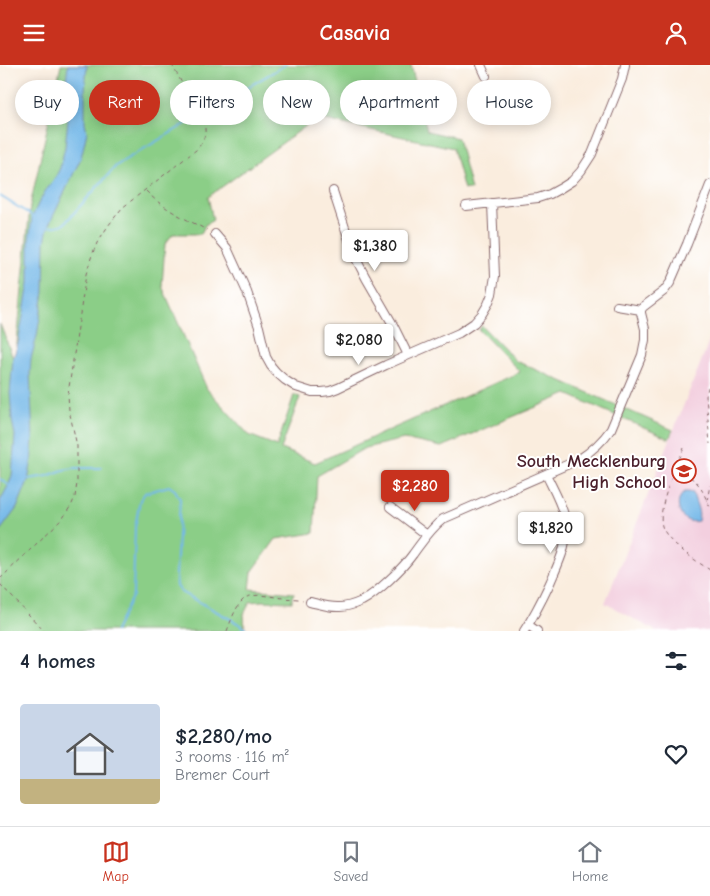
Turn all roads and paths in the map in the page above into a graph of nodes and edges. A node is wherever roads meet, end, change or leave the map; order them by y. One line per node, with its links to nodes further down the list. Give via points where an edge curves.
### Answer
1 (172, 65): 6 (path, via 203,121 205,136 199,148)
2 (481, 65): 4 (street)
3 (624, 65): 8 (street, via 622,79 592,154 577,176 561,189 538,198)
4 (486, 76)
5 (710, 185): 12 (street, via 673,279)
6 (145, 190): 10 (path, via 179,216); 25 (path, via 122,208 108,226 94,249 86,274 68,394 77,465 76,493 72,504 56,525)
7 (334, 191): 13 (street, via 355,257)
8 (492, 203): 9 (street); 13 (street, via 495,276 488,304 474,323 464,330)
9 (466, 206)
10 (215, 234): 13 (street, via 227,247 247,292 266,357 286,380 302,389 330,391)
11 (617, 305): 12 (street)
12 (641, 310): 17 (street, via 644,329 642,355 611,429 590,452)
13 (408, 355)
14 (710, 379): 15 (path, via 706,397)
15 (710, 444)
16 (684, 448): 18 (path)
17 (546, 474): 23 (street, via 452,514); 28 (street, via 563,513 566,535 562,556)
18 (674, 475): 20 (path, via 684,474 695,479); 24 (path, via 664,501 663,527 686,555)
19 (710, 485): 20 (path)
20 (707, 502): 22 (path)
21 (390, 507): 23 (street)
22 (710, 507)
23 (427, 535): 27 (street, via 412,557 361,601 340,607)
24 (710, 570)
25 (0, 579)
26 (0, 584): 29 (path)
27 (310, 602): 30 (path, via 298,598 247,597 242,600)
28 (526, 628): 31 (street)
29 (44, 631)
30 (226, 631)
31 (537, 631)

